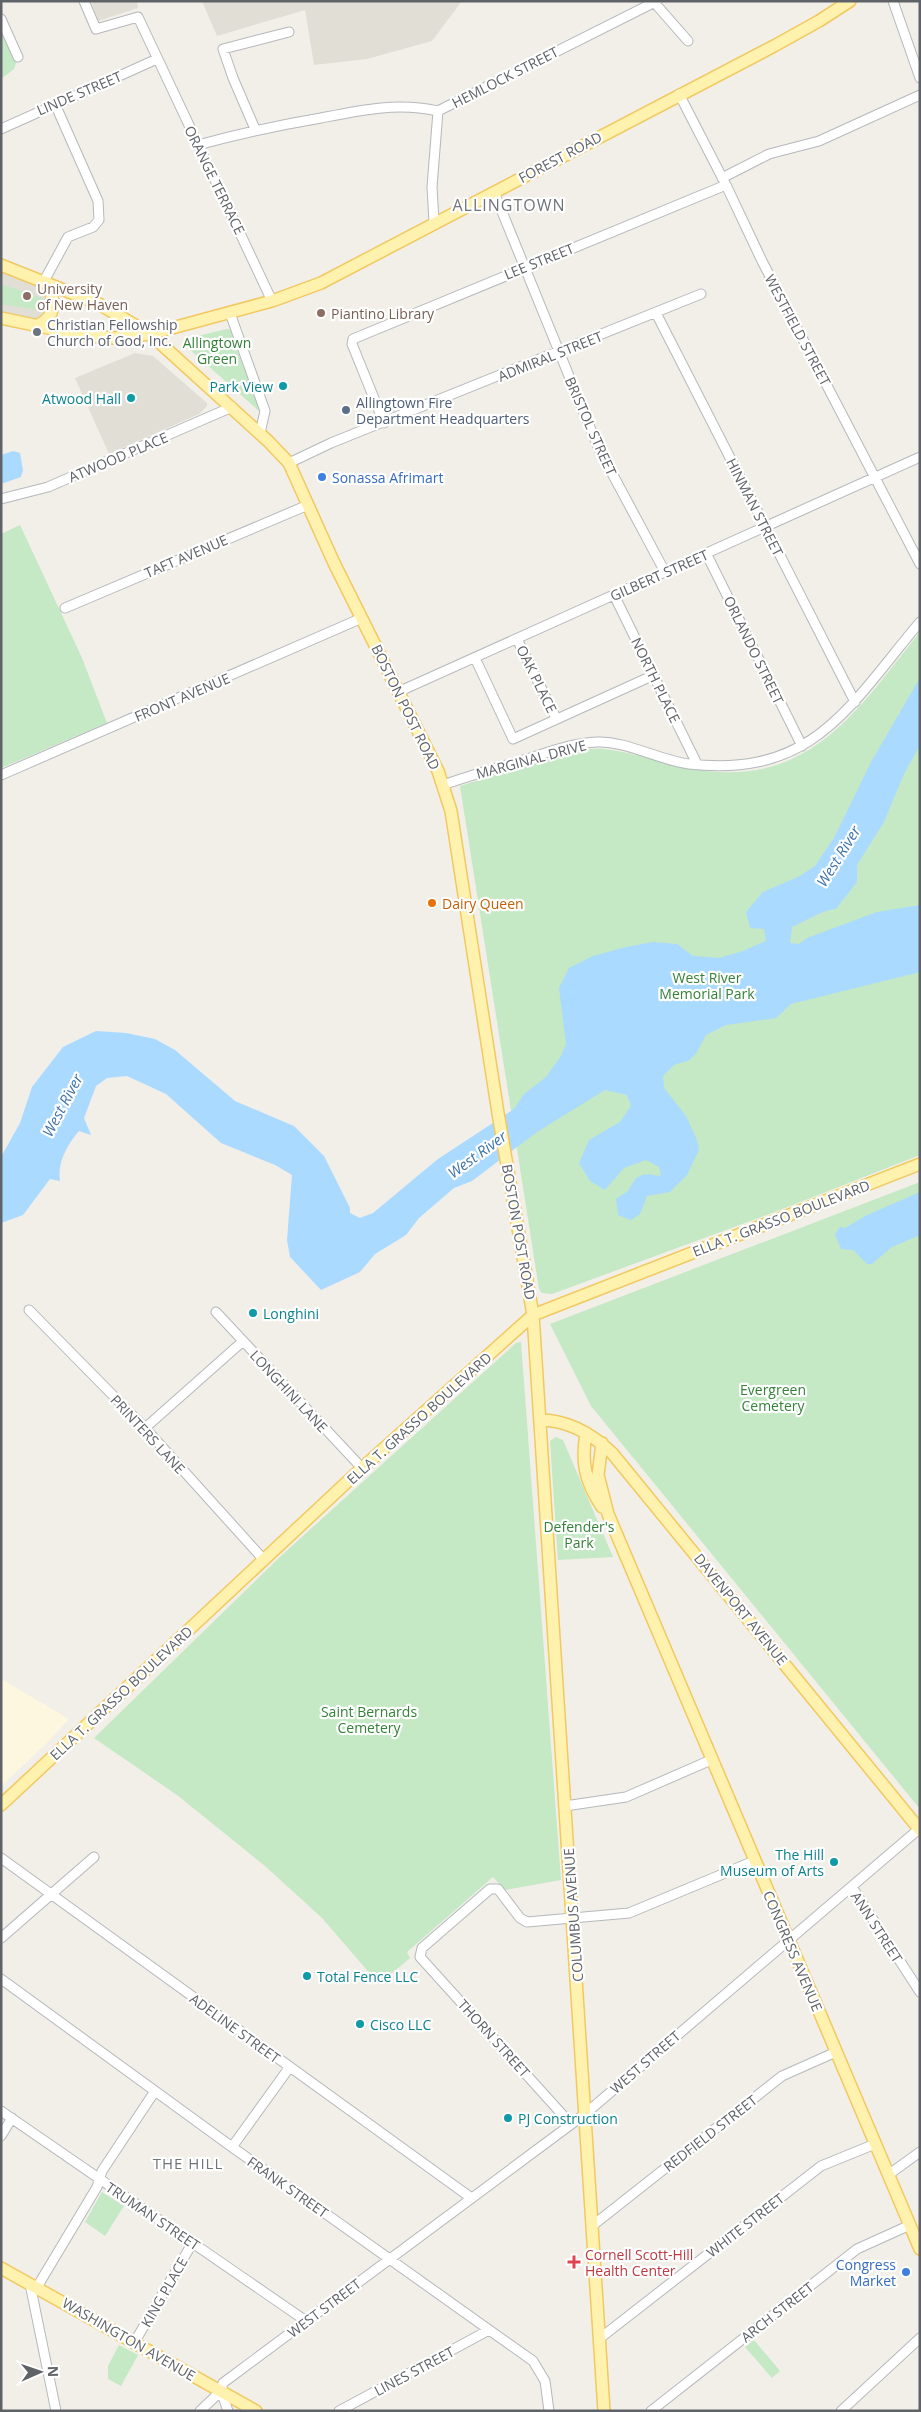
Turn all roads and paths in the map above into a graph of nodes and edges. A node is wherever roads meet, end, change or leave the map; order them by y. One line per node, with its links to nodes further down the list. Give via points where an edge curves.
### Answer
1 (84, 1): 9 (street, ORANGE TERRACE, via 96,29 138,17)
2 (850, 1): 11 (main road, FOREST ROAD, via 820,21)
3 (893, 1): 10 (street)
4 (655, 2): 7 (street); 14 (street, HEMLOCK STREET)
5 (1, 19): 8 (street)
6 (289, 32): 16 (street, via 223,49)
7 (688, 41)
8 (18, 57)
9 (157, 59): 13 (street, LINDE STREET); 17 (street, ORANGE TERRACE)
10 (920, 78)
11 (678, 94): 18 (street, WESTFIELD STREET); 19 (main road, FOREST ROAD)
12 (920, 95): 18 (street, LEE STREET, via 819,140 769,154)
13 (54, 104): 15 (street, LINDE STREET); 23 (street, via 98,201 100,214 93,227 72,235 64,243)
14 (438, 111): 16 (street, HEMLOCK STREET, via 417,107 381,107); 20 (street, via 432,188)
15 (1, 129)
16 (255, 129): 17 (street, HEMLOCK STREET)
17 (198, 145): 25 (street, ORANGE TERRACE)
18 (724, 181): 22 (street, LEE STREET); 37 (street, WESTFIELD STREET, via 762,261)
19 (494, 192): 20 (main road, FOREST ROAD); 22 (street, BRISTOL STREET)
20 (434, 222): 25 (main road, FOREST ROAD, via 321,283)
21 (1, 265): 23 (main road, BOSTON POST ROAD)
22 (526, 267): 31 (street, BRISTOL STREET); 33 (street, LEE STREET, via 353,339 352,344)
23 (45, 282): 29 (main road, via 52,294 52,307 47,319); 30 (main road, BOSTON POST ROAD, via 99,304)
24 (701, 294): 27 (street, ADMIRAL STREET)
25 (272, 301): 26 (main road, FOREST ROAD)
26 (230, 313): 30 (main road, FOREST ROAD); 34 (street, via 265,411)
27 (656, 313): 31 (street, ADMIRAL STREET); 40 (street, HINMAN STREET)
28 (1, 318): 29 (main road, FOREST ROAD)
29 (38, 325): 30 (main road, FOREST ROAD, via 86,336 114,338)
30 (150, 334): 32 (main road, BOSTON POST ROAD)
31 (560, 353): 33 (street, ADMIRAL STREET); 43 (street, BRISTOL STREET, via 598,447)
32 (232, 408): 34 (main road, BOSTON POST ROAD); 38 (street, ATWOOD PLACE, via 48,487)
33 (384, 423): 36 (street, ADMIRAL STREET)
34 (260, 433): 36 (main road, BOSTON POST ROAD)
35 (920, 457): 37 (street, GILBERT STREET)
36 (288, 463): 39 (main road, BOSTON POST ROAD)
37 (875, 477): 40 (street, GILBERT STREET); 42 (street, WESTFIELD STREET)
38 (1, 499)
39 (308, 505): 45 (street, TAFT AVENUE); 46 (main road, BOSTON POST ROAD)
40 (766, 526): 41 (street, GILBERT STREET); 52 (street, HINMAN STREET)
41 (706, 553): 43 (street, GILBERT STREET); 54 (street, ORLANDO STREET)
42 (920, 564)
43 (665, 572): 44 (street, GILBERT STREET)
44 (614, 596): 48 (street, GILBERT STREET); 50 (street, NORTH PLACE)
45 (65, 608)
46 (362, 618): 51 (main road, BOSTON POST ROAD); 56 (street, FRONT AVENUE)
47 (920, 622): 52 (street, MARGINAL DRIVE)
48 (517, 639): 49 (street, GILBERT STREET); 53 (street, OAK PLACE)
49 (475, 658): 51 (street, GILBERT STREET); 53 (street, via 514,738)
50 (654, 675): 53 (street); 55 (street, NORTH PLACE)
51 (398, 692): 57 (main road, BOSTON POST ROAD)
52 (855, 702): 54 (street, MARGINAL DRIVE)
53 (556, 718)
54 (802, 746): 55 (street, MARGINAL DRIVE, via 768,761 746,765)
55 (697, 764): 57 (street, MARGINAL DRIVE, via 599,742 565,748)
56 (1, 775)
57 (443, 785): 61 (main road, BOSTON POST ROAD, via 451,811 498,1113)
58 (920, 1164): 61 (main road, ELLA T. GRASSO BOULEVARD)
59 (29, 1310): 64 (street, PRINTERS LANE)
60 (216, 1312): 62 (street, LONGHINI LANE)
61 (534, 1315): 63 (main road); 67 (main road, ELLA T. GRASSO BOULEVARD)
62 (242, 1342): 64 (street); 67 (street, LONGHINI LANE)
63 (540, 1420): 65 (main road, DAVENPORT AVENUE, via 564,1423); 72 (main road, COLUMBUS AVENUE)
64 (145, 1428): 69 (street, PRINTERS LANE)
65 (586, 1433): 66 (main road, DAVENPORT AVENUE); 68 (main road, CONGRESS AVENUE, via 582,1456 586,1474 595,1496)
66 (602, 1443): 68 (main road, CONGRESS AVENUE, via 598,1475); 73 (main road, DAVENPORT AVENUE, via 626,1468)
67 (362, 1468): 69 (main road, ELLA T. GRASSO BOULEVARD)
68 (608, 1514): 70 (main road, CONGRESS AVENUE)
69 (264, 1560): 71 (main road, ELLA T. GRASSO BOULEVARD)
70 (711, 1760): 72 (street, via 626,1797); 76 (main road, CONGRESS AVENUE)
71 (1, 1805)
72 (565, 1806): 79 (main road, COLUMBUS AVENUE)
73 (919, 1830): 77 (street, WEST STREET)
74 (94, 1857): 78 (street)
75 (1, 1858): 78 (street, ADELINE STREET)
76 (754, 1861): 79 (street, via 629,1913); 81 (main road, CONGRESS AVENUE)
77 (852, 1887): 81 (street, WEST STREET); 83 (street, ANN STREET)
78 (51, 1895): 80 (street); 85 (street, ADELINE STREET)
79 (574, 1918): 88 (main road, COLUMBUS AVENUE); 90 (street, THORN STREET, via 528,1922 520,1918 498,1890 490,1889 420,1953)
80 (1, 1938)
81 (788, 1940): 84 (main road, CONGRESS AVENUE); 88 (street, WEST STREET)
82 (1, 1979): 86 (street, FRANK STREET)
83 (920, 1992)
84 (836, 2052): 92 (main road, CONGRESS AVENUE); 99 (street, REDFIELD STREET, via 782,2076)
85 (289, 2068): 93 (street); 97 (street, ADELINE STREET)
86 (155, 2091): 93 (street, FRANK STREET); 96 (street, via 102,2171)
87 (1, 2111): 89 (street, TRUMAN STREET)
88 (585, 2114): 90 (street, WEST STREET); 99 (main road, COLUMBUS AVENUE)
89 (12, 2118): 91 (street); 96 (street, TRUMAN STREET)
90 (570, 2123): 97 (street, WEST STREET)
91 (1, 2136)
92 (875, 2144): 95 (main road, CONGRESS AVENUE); 108 (street, WHITE STREET, via 820,2166)
93 (232, 2147): 102 (street, FRANK STREET)
94 (920, 2152): 95 (street)
95 (888, 2175): 98 (main road, CONGRESS AVENUE)
96 (100, 2180): 100 (street, TRUMAN STREET); 104 (street)
97 (470, 2197): 102 (street, WEST STREET)
98 (910, 2224): 101 (main road, CONGRESS AVENUE); 118 (street, ARCH STREET, via 857,2249)
99 (592, 2226): 108 (main road, COLUMBUS AVENUE)
100 (193, 2242): 105 (street, TRUMAN STREET); 109 (street, KING PLACE)
101 (920, 2249)
102 (390, 2259): 105 (street, WEST STREET); 106 (street, FRANK STREET)
103 (1, 2268): 104 (main road, WASHINGTON AVENUE)
104 (34, 2285): 109 (main road, WASHINGTON AVENUE); 111 (street)
105 (306, 2321): 110 (street, WEST STREET, via 223,2383)
106 (489, 2330): 115 (street, LINES STREET); 116 (street, FRANK STREET, via 538,2367 547,2386)
107 (920, 2338): 119 (street)
108 (599, 2339): 117 (main road, COLUMBUS AVENUE)
109 (134, 2343): 110 (main road, WASHINGTON AVENUE)
110 (221, 2391): 112 (street, WEST STREET); 113 (street); 114 (main road, WASHINGTON AVENUE)
111 (56, 2411)
112 (200, 2411)
113 (228, 2411)
114 (256, 2411)
115 (339, 2411)
116 (549, 2411)
117 (604, 2411)
118 (651, 2411)
119 (841, 2411)

